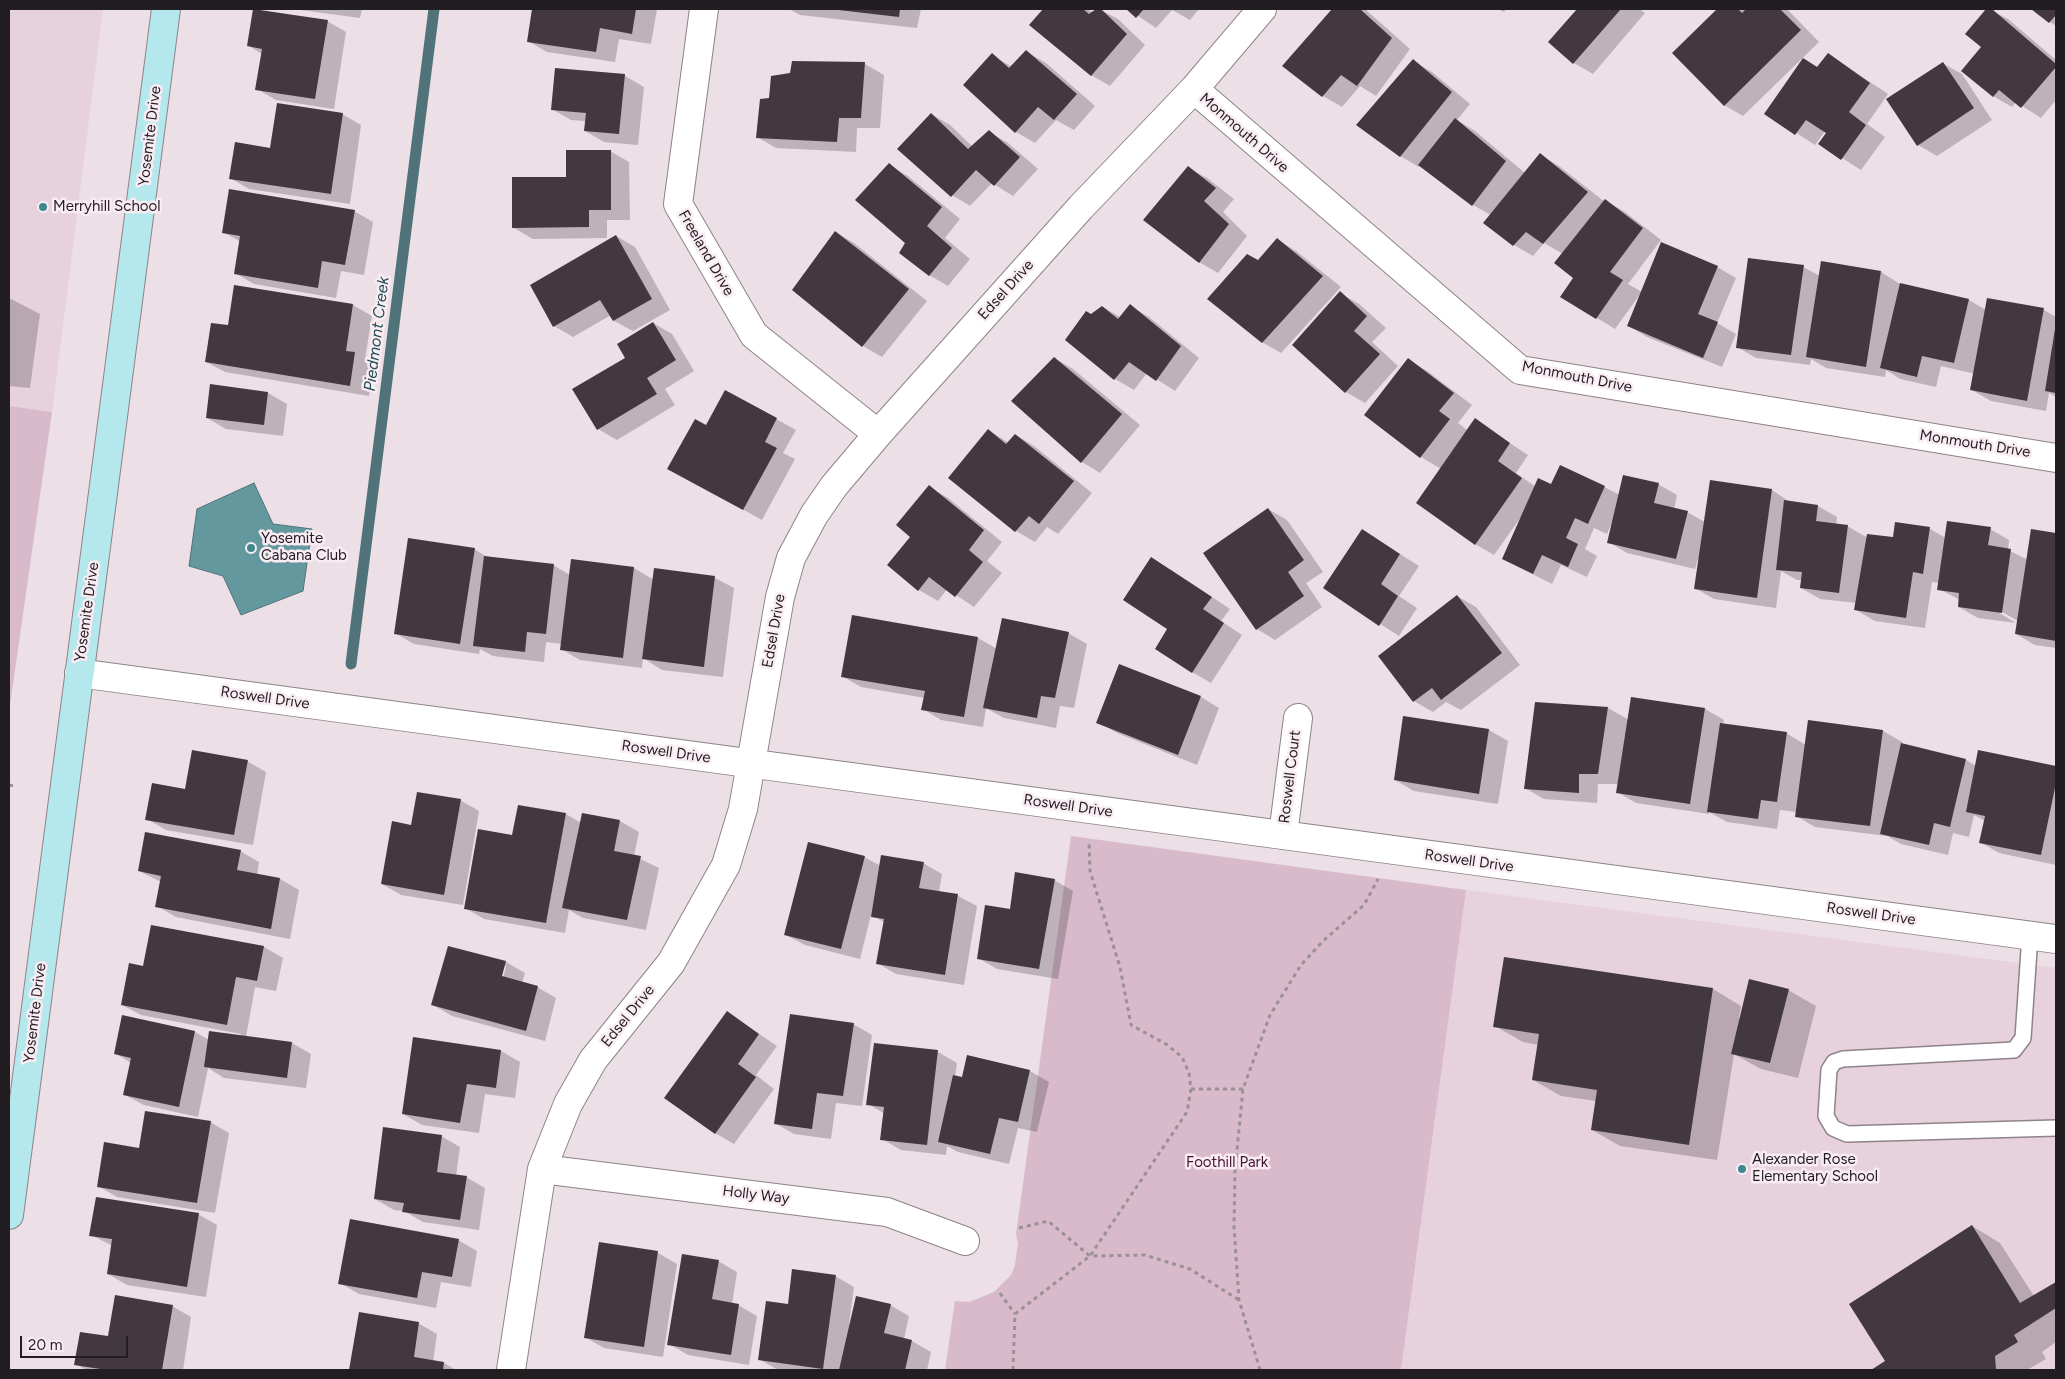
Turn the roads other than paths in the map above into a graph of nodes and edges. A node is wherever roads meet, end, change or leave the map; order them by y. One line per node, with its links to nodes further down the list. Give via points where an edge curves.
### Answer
1 (166, 9): 7 (street, Yosemite Drive)
2 (704, 9): 5 (street, Freeland Drive, via 678,204 754,335)
3 (1262, 9): 4 (street, Edsel Drive)
4 (1194, 89): 5 (street, Edsel Drive, via 1081,207); 6 (street, Monmouth Drive, via 1520,370)
5 (878, 434): 9 (street, Edsel Drive, via 834,486 791,558 770,642)
6 (2056, 458)
7 (79, 673): 9 (street, Roswell Drive); 14 (street, Yosemite Drive)
8 (1298, 718): 10 (street, Roswell Court)
9 (752, 764): 10 (street, Roswell Drive); 13 (street, Edsel Drive, via 739,828 726,865 671,963 593,1060 568,1104)
10 (1283, 835): 11 (street, Roswell Drive)
11 (2043, 937): 12 (lane, via 2023,1038 2014,1050 1834,1062 1829,1070 1826,1116 1833,1128 1847,1134)
12 (2056, 1128)
13 (542, 1169): 15 (street, Holly Way, via 887,1212); 16 (street, Edsel Drive)
14 (9, 1214)
15 (965, 1241)
16 (511, 1370)

